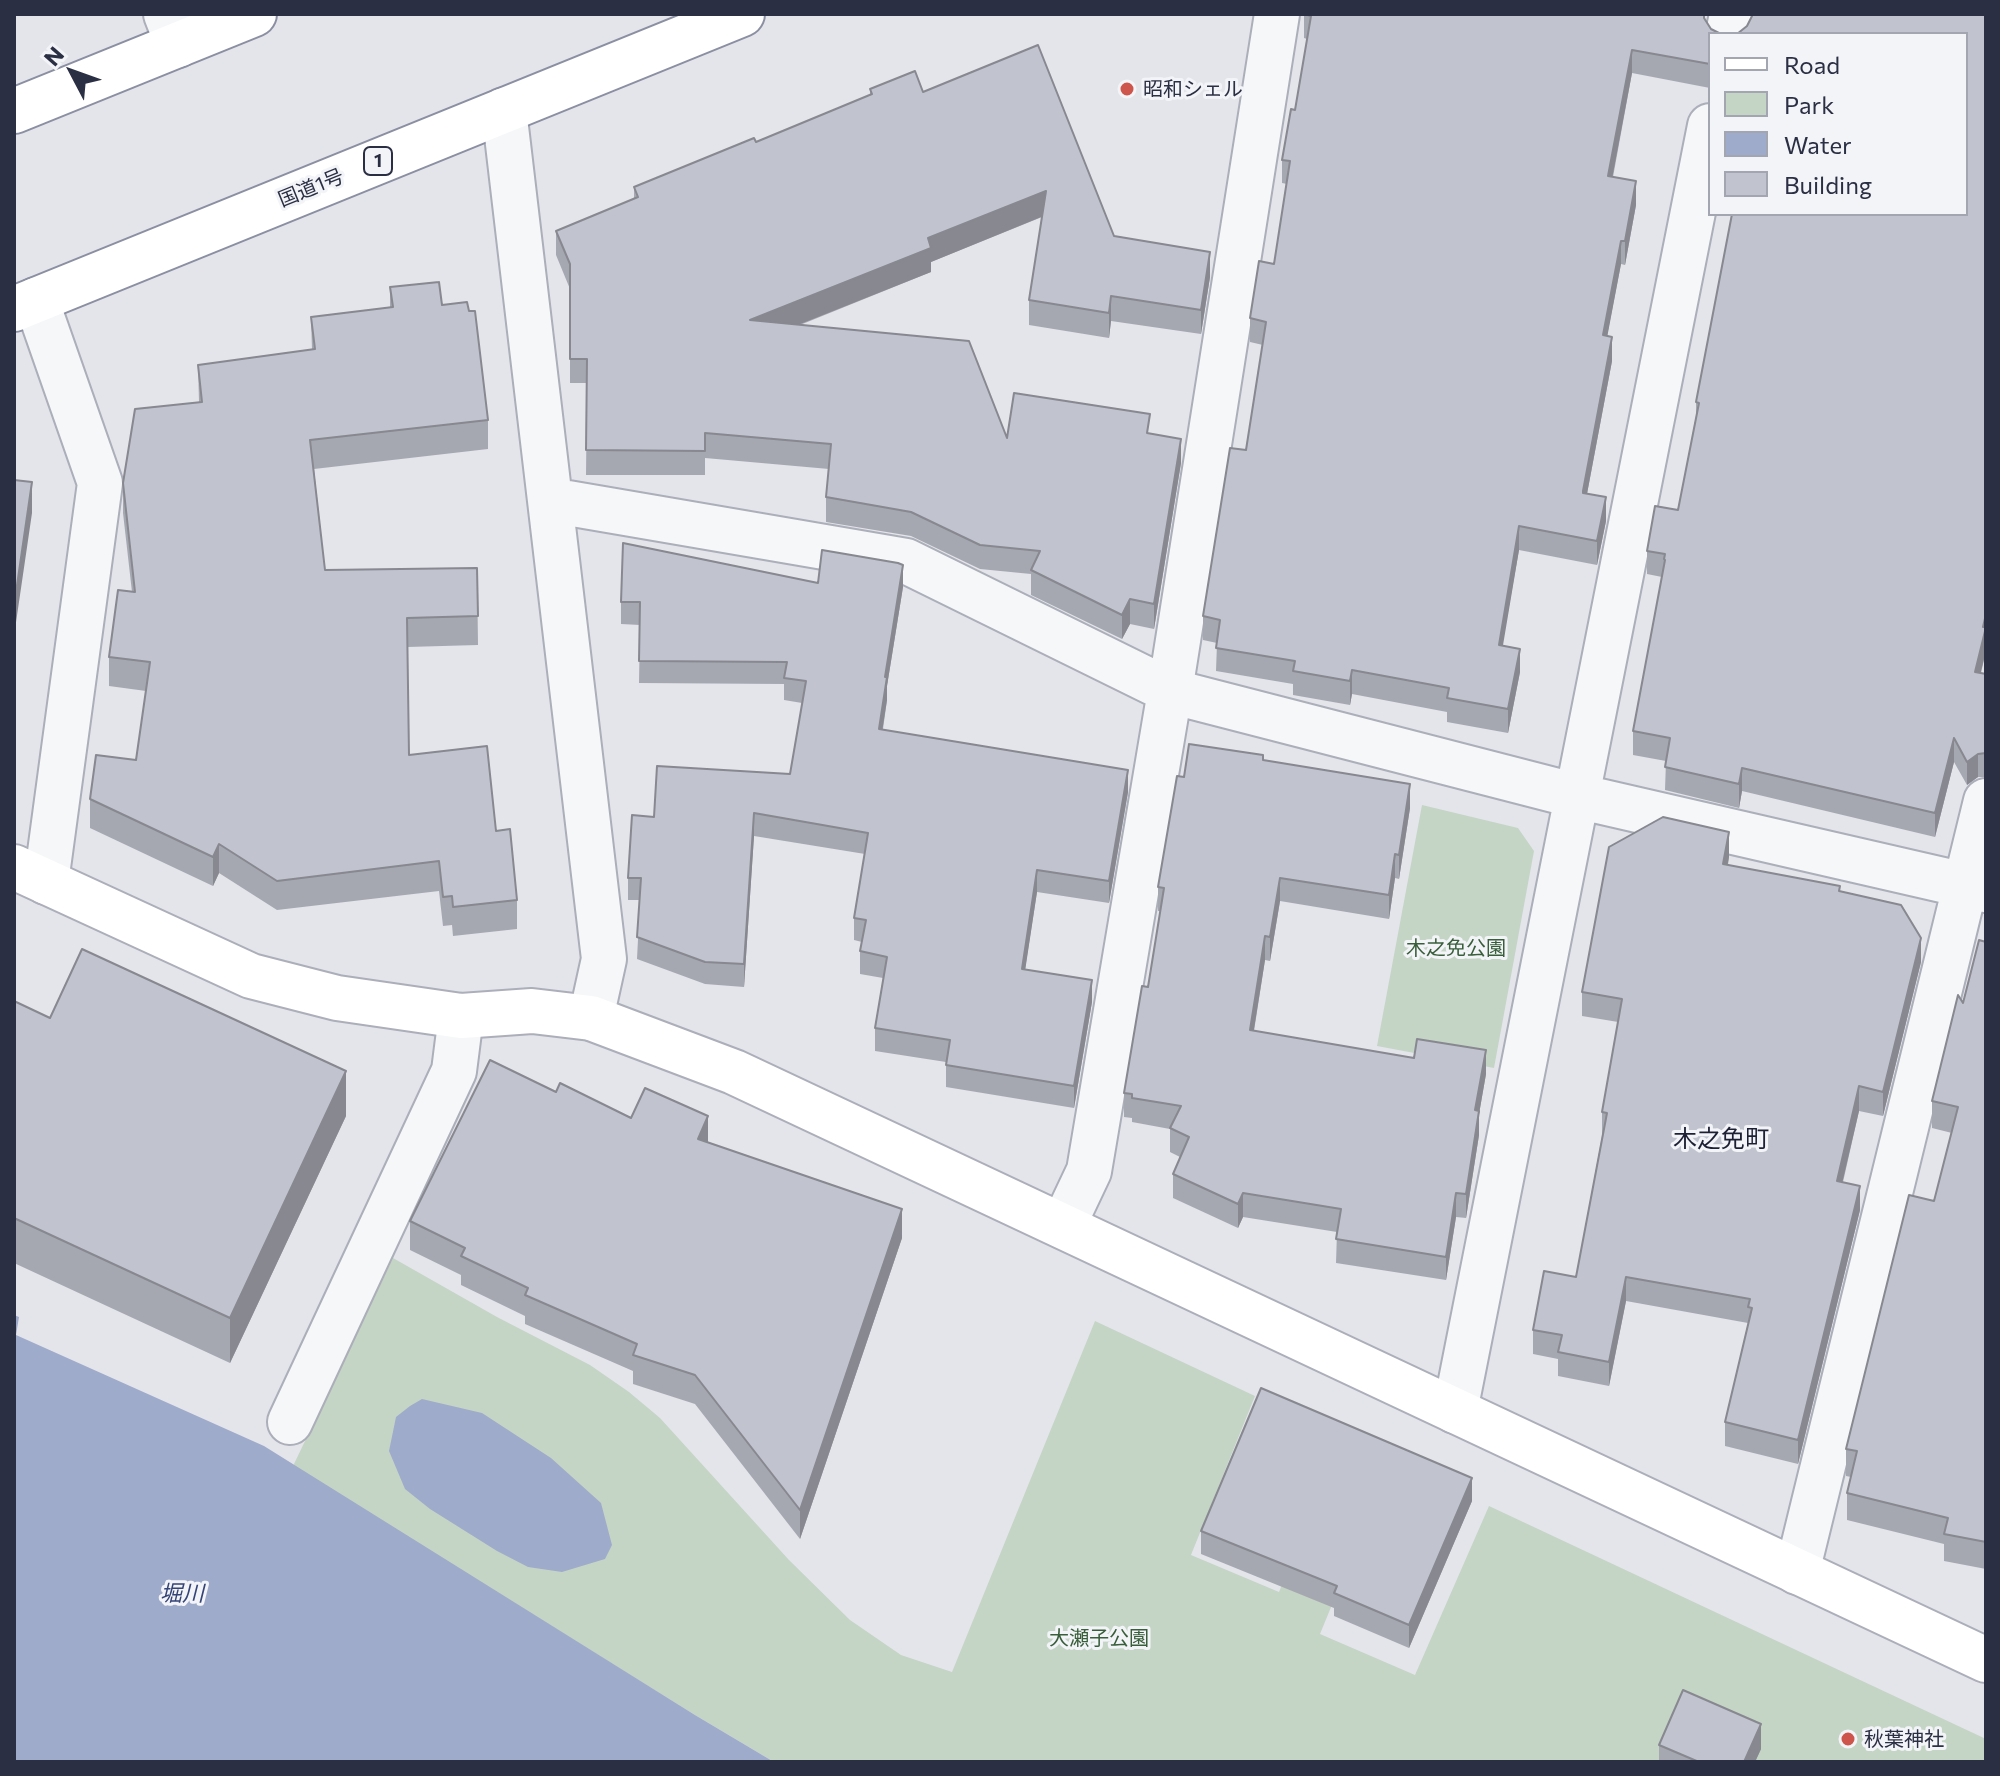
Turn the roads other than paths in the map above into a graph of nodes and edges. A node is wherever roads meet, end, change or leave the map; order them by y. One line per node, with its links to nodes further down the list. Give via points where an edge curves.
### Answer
1 (254, 14): 4 (main road)
2 (742, 14): 5 (main road, 国道1号 / 1)
3 (1277, 14): 10 (street)
4 (172, 29): 6 (main road)
5 (504, 110): 8 (main road, 国道1号 / 1); 9 (street)
6 (14, 111)
7 (1708, 136): 11 (street)
8 (25, 304): 13 (street, via 100,483)
9 (550, 500): 10 (street, via 906,561); 16 (street, via 604,959)
10 (1170, 691): 11 (street); 17 (street, via 1089,1171)
11 (1577, 796): 14 (street); 18 (street)
12 (1986, 801): 14 (street)
13 (30, 874): 15 (main road, via 251,976 337,998)
14 (1976, 887): 20 (street)
15 (461, 1016): 16 (main road, via 532,1011); 19 (street, via 454,1071)
16 (591, 1018): 17 (main road, via 734,1072)
17 (1063, 1226): 18 (main road)
18 (1455, 1411): 20 (main road)
19 (290, 1422)
20 (1797, 1572): 21 (main road)
21 (1986, 1660)

